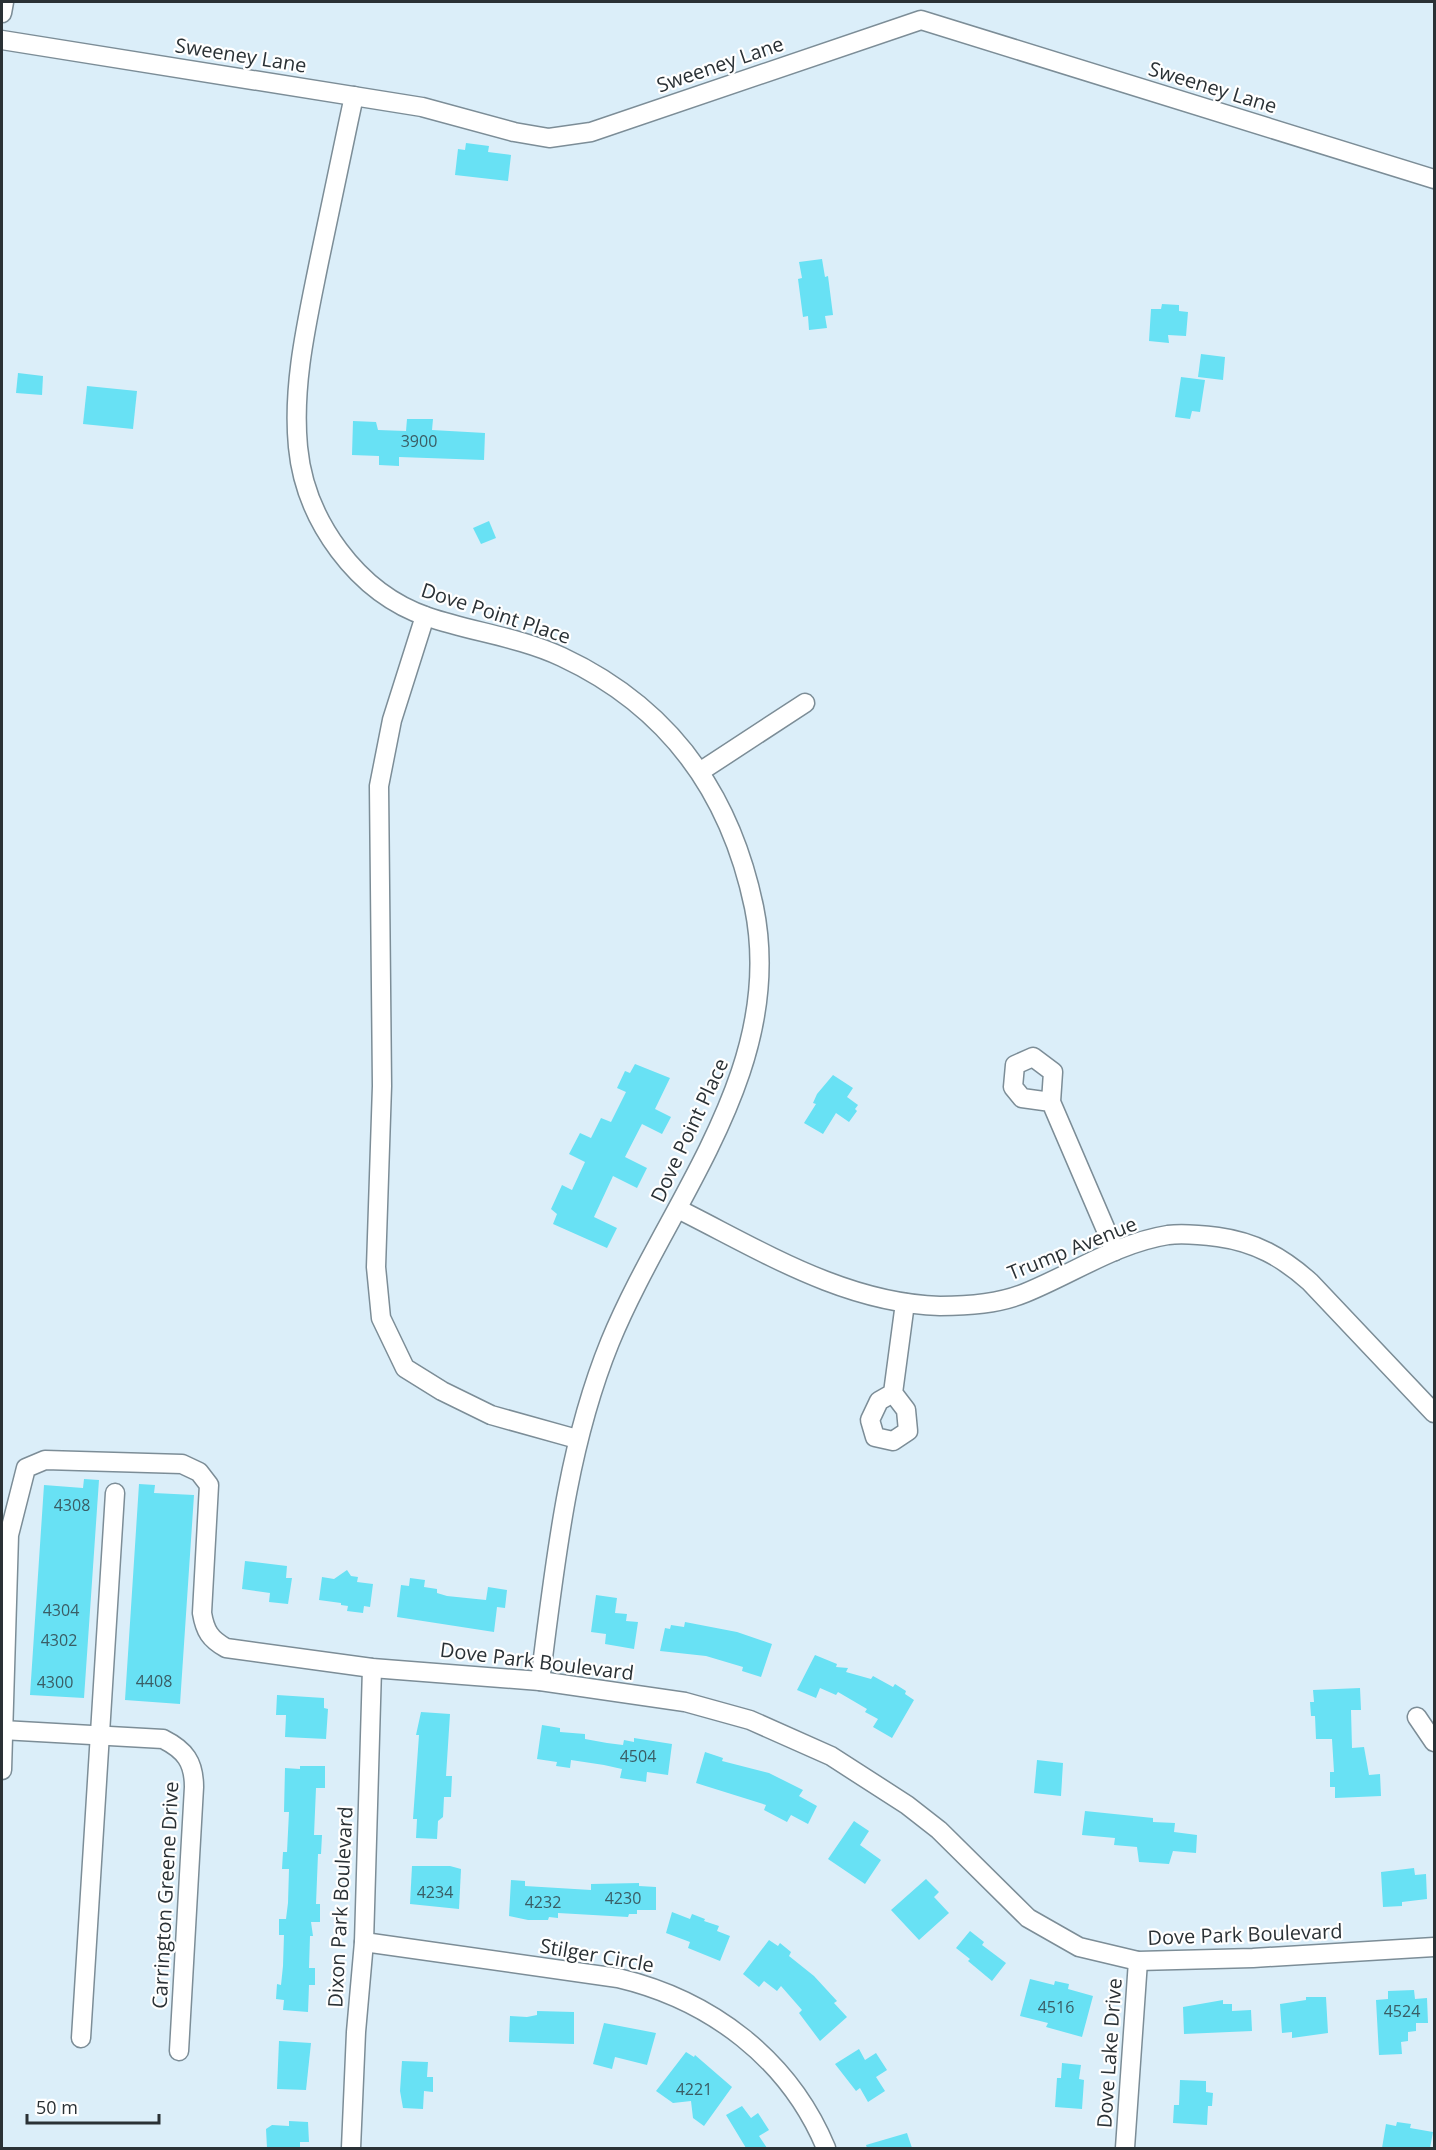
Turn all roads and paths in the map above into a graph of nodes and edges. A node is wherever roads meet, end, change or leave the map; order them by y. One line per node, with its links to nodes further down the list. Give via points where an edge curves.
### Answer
1 (3, 2): 2 (street)
2 (2, 13)
3 (2, 40): 4 (street, Sweeney Lane)
4 (354, 96): 5 (street, Sweeney Lane, via 422,107 549,138 581,133 921,20); 6 (street, Dove Point Place, via 301,358 298,452 316,512 349,563 397,603)
5 (1434, 179)
6 (426, 616): 8 (street, Dove Point Place, via 530,644 602,679 658,721); 15 (street, via 392,720 378,786 382,1086 376,1267 381,1318 405,1368 432,1385 491,1415)
7 (806, 703): 8 (street)
8 (701, 771): 10 (street, Dove Point Place, via 730,833 754,906 760,978 745,1064)
9 (1051, 1102): 11 (street)
10 (678, 1209): 12 (street, Trump Avenue, via 826,1282); 15 (street, Dove Point Place, via 610,1341)
11 (1115, 1251): 12 (street, Trump Avenue, via 1006,1299 963,1306); 14 (street, Trump Avenue, via 1182,1234 1244,1241 1267,1250 1310,1282)
12 (905, 1302): 13 (street)
13 (893, 1393)
14 (1434, 1413)
15 (577, 1439): 19 (street, Dove Point Place)
16 (115, 1493): 22 (street)
17 (5, 1534): 18 (street, Dove Park Boulevard, via 26,1468 45,1460 182,1464 199,1472 208,1485 202,1613 211,1640 226,1648); 21 (street, Dove Park Boulevard)
18 (372, 1668): 19 (street, Dove Park Boulevard); 25 (street, Dixon Park Boulevard)
19 (540, 1681): 27 (street, Dove Park Boulevard, via 685,1702 750,1720 811,1747 868,1778 939,1830 1028,1918 1079,1947)
20 (1417, 1717): 23 (street)
21 (3, 1730): 22 (street, Carrington Greene Drive); 24 (street, Dove Park Boulevard)
22 (99, 1735): 28 (street); 29 (street, Carrington Greene Drive, via 163,1738 188,1756 194,1772)
23 (1434, 1742)
24 (2, 1770)
25 (364, 1942): 30 (street, Dixon Park Boulevard); 31 (street, Stilger Circle, via 618,1978 655,1987 716,2019 771,2062 814,2121)
26 (1434, 1947): 27 (street, Dove Park Boulevard)
27 (1138, 1961): 32 (street, Dove Lake Drive)
28 (81, 2038)
29 (179, 2051)
30 (351, 2148)
31 (826, 2148)
32 (1125, 2148)

